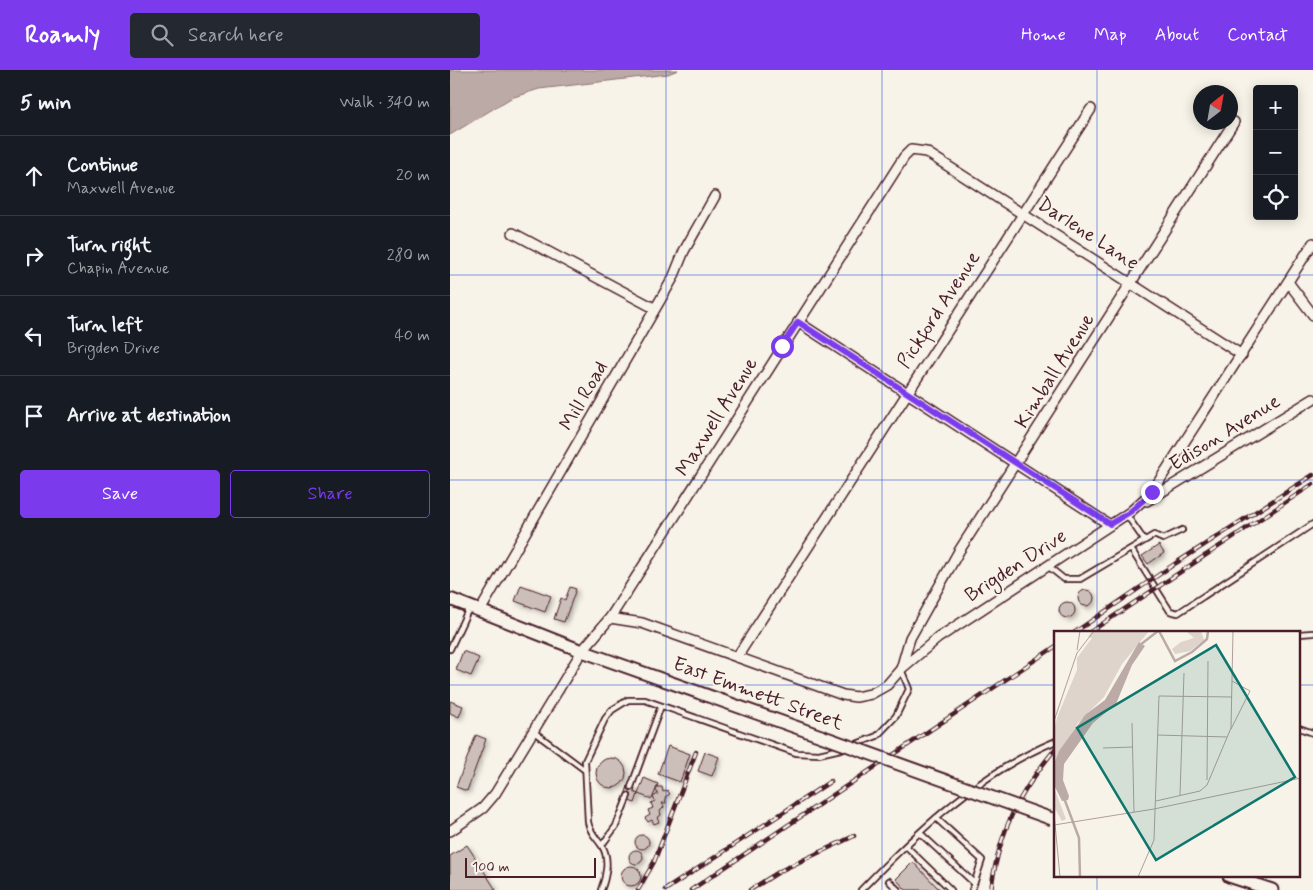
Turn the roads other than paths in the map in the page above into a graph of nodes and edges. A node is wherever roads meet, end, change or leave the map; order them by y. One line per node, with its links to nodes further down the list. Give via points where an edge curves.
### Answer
1 (1091, 109): 5 (street, Pickford Avenue)
2 (1229, 130): 9 (street, Kimball Avenue)
3 (912, 150): 5 (street, Darlene Lane, via 926,152); 12 (street, Maxwell Avenue, via 904,157)
4 (715, 196): 10 (street, Mill Road)
5 (1022, 213): 9 (street, Darlene Lane); 14 (street, Pickford Avenue)
6 (513, 233): 10 (street)
7 (1313, 243): 8 (street, Brigden Drive)
8 (1288, 282): 11 (street); 13 (street, Brigden Drive)
9 (1132, 283): 13 (street, Darlene Lane); 16 (street, Kimball Avenue)
10 (654, 308): 25 (street, Mill Road)
11 (1313, 315)
12 (798, 322): 14 (street); 26 (street, Maxwell Avenue)
13 (1242, 355): 17 (street, Brigden Drive, via 1152,492)
14 (906, 393): 16 (street); 29 (street, Pickford Avenue)
15 (1313, 399): 17 (street, Edison Avenue)
16 (1018, 462): 18 (street); 30 (street, Kimball Avenue, via 931,600 910,638)
17 (1128, 513): 18 (street, Brigden Drive); 21 (lane)
18 (1110, 524): 23 (street, Brigden Drive)
19 (1313, 524): 22 (lane, via 1178,613 1170,611)
20 (1182, 530): 21 (lane, via 1163,539 1154,535)
21 (1144, 540): 22 (lane)
22 (1130, 549): 23 (lane, via 1080,579 1064,579)
23 (1049, 567): 30 (street, Brigden Drive, via 945,634)
24 (450, 599): 25 (street, East Emmett Street)
25 (475, 609): 27 (lane); 28 (street, East Emmett Street)
26 (610, 618): 28 (street, Maxwell Avenue); 29 (street, Brigden Drive, via 642,622)
27 (450, 649)
28 (582, 651): 33 (street, Maxwell Avenue); 40 (street, East Emmett Street, bridge)
29 (737, 657): 30 (street, Brigden Drive, via 821,688 856,697 871,694 887,685)
30 (901, 669): 31 (lane, via 909,689 896,716 877,736 830,753 796,753)
31 (661, 706): 36 (lane, via 637,699 628,700 612,710 585,761); 37 (lane)
32 (1301, 729): 34 (lane)
33 (534, 732): 36 (lane); 41 (street, Maxwell Avenue, via 489,801)
34 (1313, 733)
35 (1054, 742): 39 (lane, via 994,774)
36 (585, 770): 43 (lane, via 590,831)
37 (631, 787)
38 (628, 796): 43 (lane, via 616,826)
39 (936, 818): 42 (lane); 47 (lane, via 982,860)
40 (1054, 820)
41 (450, 831)
42 (920, 833): 44 (lane); 47 (lane)
43 (602, 845): 48 (lane, via 606,864)
44 (906, 846): 49 (lane); 51 (lane)
45 (1235, 878): 53 (street)
46 (889, 881): 50 (lane)
47 (974, 883): 52 (lane)
48 (601, 890)
49 (860, 890)
50 (898, 890)
51 (951, 890)
52 (972, 890)
53 (1272, 890)

